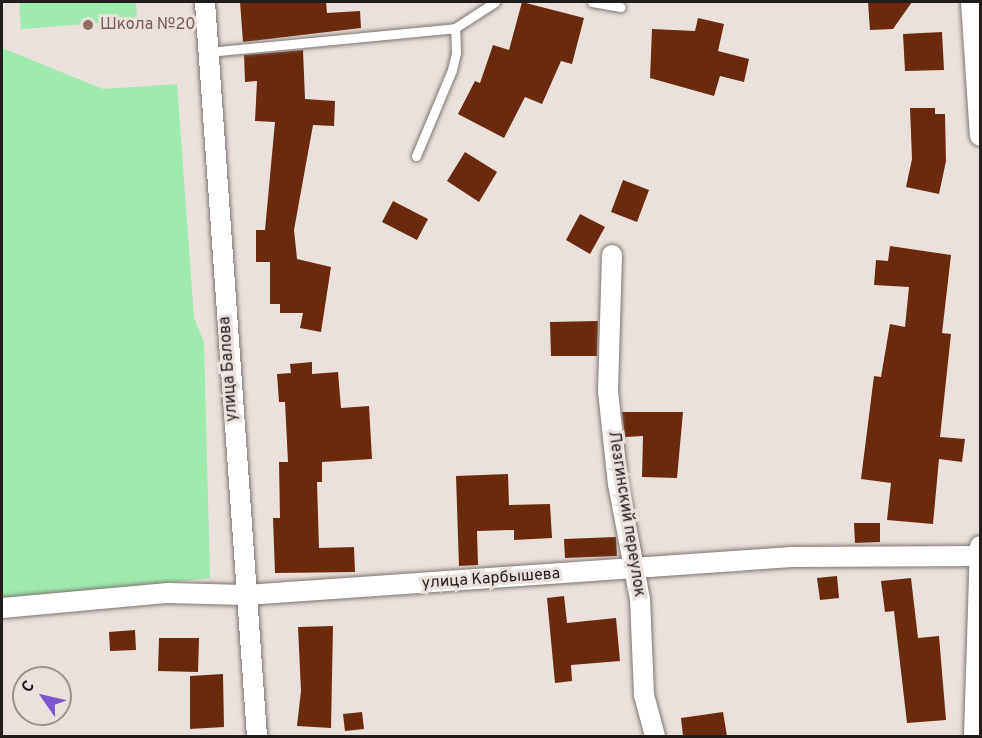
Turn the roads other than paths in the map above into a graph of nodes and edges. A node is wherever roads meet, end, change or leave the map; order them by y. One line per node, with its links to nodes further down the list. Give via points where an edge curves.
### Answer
1 (205, 2): 7 (street, улица Балова)
2 (495, 2): 6 (lane)
3 (592, 2): 5 (lane)
4 (971, 2): 8 (street)
5 (621, 7)
6 (455, 28): 7 (lane); 10 (lane, via 452,70)
7 (208, 52): 15 (street, улица Балова)
8 (979, 108): 9 (street)
9 (981, 136)
10 (416, 156)
11 (612, 255): 14 (street, Лезгинский переулок, via 608,391 618,484)
12 (981, 543): 13 (street)
13 (980, 556): 14 (street, улица Карбышева, via 844,555); 19 (street)
14 (634, 570): 15 (street, улица Карбышева); 18 (street, Лезгинский переулок, via 644,642 644,695)
15 (246, 595): 16 (street, улица Карбышева, via 168,593); 17 (street, улица Балова)
16 (2, 608)
17 (257, 736)
18 (655, 736)
19 (974, 736)

